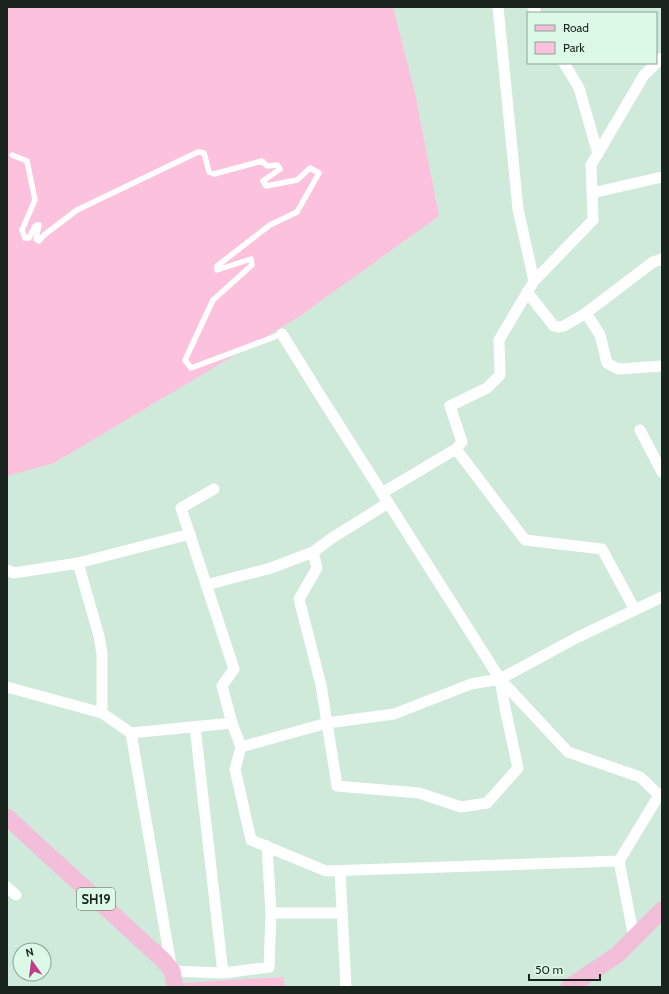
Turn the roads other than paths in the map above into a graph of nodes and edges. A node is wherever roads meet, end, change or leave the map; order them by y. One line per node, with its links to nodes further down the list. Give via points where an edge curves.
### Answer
1 (498, 7): 9 (street, via 518,209)
2 (565, 64): 4 (street, via 579,88)
3 (656, 64): 4 (street, via 644,75)
4 (598, 154): 7 (street, via 591,165)
5 (12, 155): 12 (lane, via 27,161 35,200 22,230 25,238 29,238 35,226 39,226 36,239 39,241 77,210 198,152 204,153 209,172 214,174 262,161 268,166 277,165 280,169 263,181 266,186 297,180 310,168 319,173 297,212 270,225 217,266 217,270 251,259 252,265 213,300 185,360 192,368)
6 (662, 177): 7 (street)
7 (592, 193): 9 (street, via 593,220)
8 (662, 259): 11 (street, via 653,262)
9 (534, 281): 10 (street)
10 (527, 292): 11 (street, via 554,326 564,326); 15 (street, via 499,340 500,375 487,388 450,406 462,442)
11 (586, 313): 13 (street, via 600,335 607,364 618,369)
12 (282, 334): 18 (street)
13 (662, 366)
14 (640, 430): 16 (street)
15 (456, 449): 18 (street); 26 (street, via 525,540 602,548)
16 (662, 472)
17 (214, 489): 20 (street, via 182,508)
18 (382, 492): 19 (street)
19 (388, 503): 21 (street); 27 (street)
20 (190, 534): 22 (street); 24 (street)
21 (313, 552): 24 (street, via 271,568); 31 (street, via 317,568 299,599 321,685)
22 (78, 563): 23 (street, via 14,572); 29 (street, via 102,654)
23 (7, 570)
24 (206, 585): 30 (street, via 234,669 222,686)
25 (662, 597): 26 (street)
26 (635, 610): 27 (street)
27 (500, 679): 31 (street, via 471,684 394,714); 31 (street, via 518,768 487,803 461,807 419,793 337,786); 37 (street, via 568,752 640,778 659,795)
28 (7, 687): 29 (street)
29 (102, 713): 33 (street)
30 (232, 723): 32 (street); 34 (street)
31 (327, 723): 34 (street)
32 (195, 727): 33 (street); 45 (street)
33 (132, 733): 46 (street)
34 (241, 746): 36 (street, via 235,769 251,840)
35 (7, 817): 46 (main road, SH19, via 164,961)
36 (267, 846): 38 (street, via 326,871); 42 (street)
37 (619, 861): 38 (street); 44 (street)
38 (340, 870): 43 (street)
39 (7, 887): 40 (street)
40 (16, 895)
41 (662, 910): 44 (main road)
42 (271, 913): 43 (street); 45 (street, via 269,967)
43 (342, 913): 47 (street)
44 (634, 938): 48 (main road, via 617,955)
45 (223, 973): 46 (street)
46 (173, 979)
47 (346, 987)
48 (569, 987)

